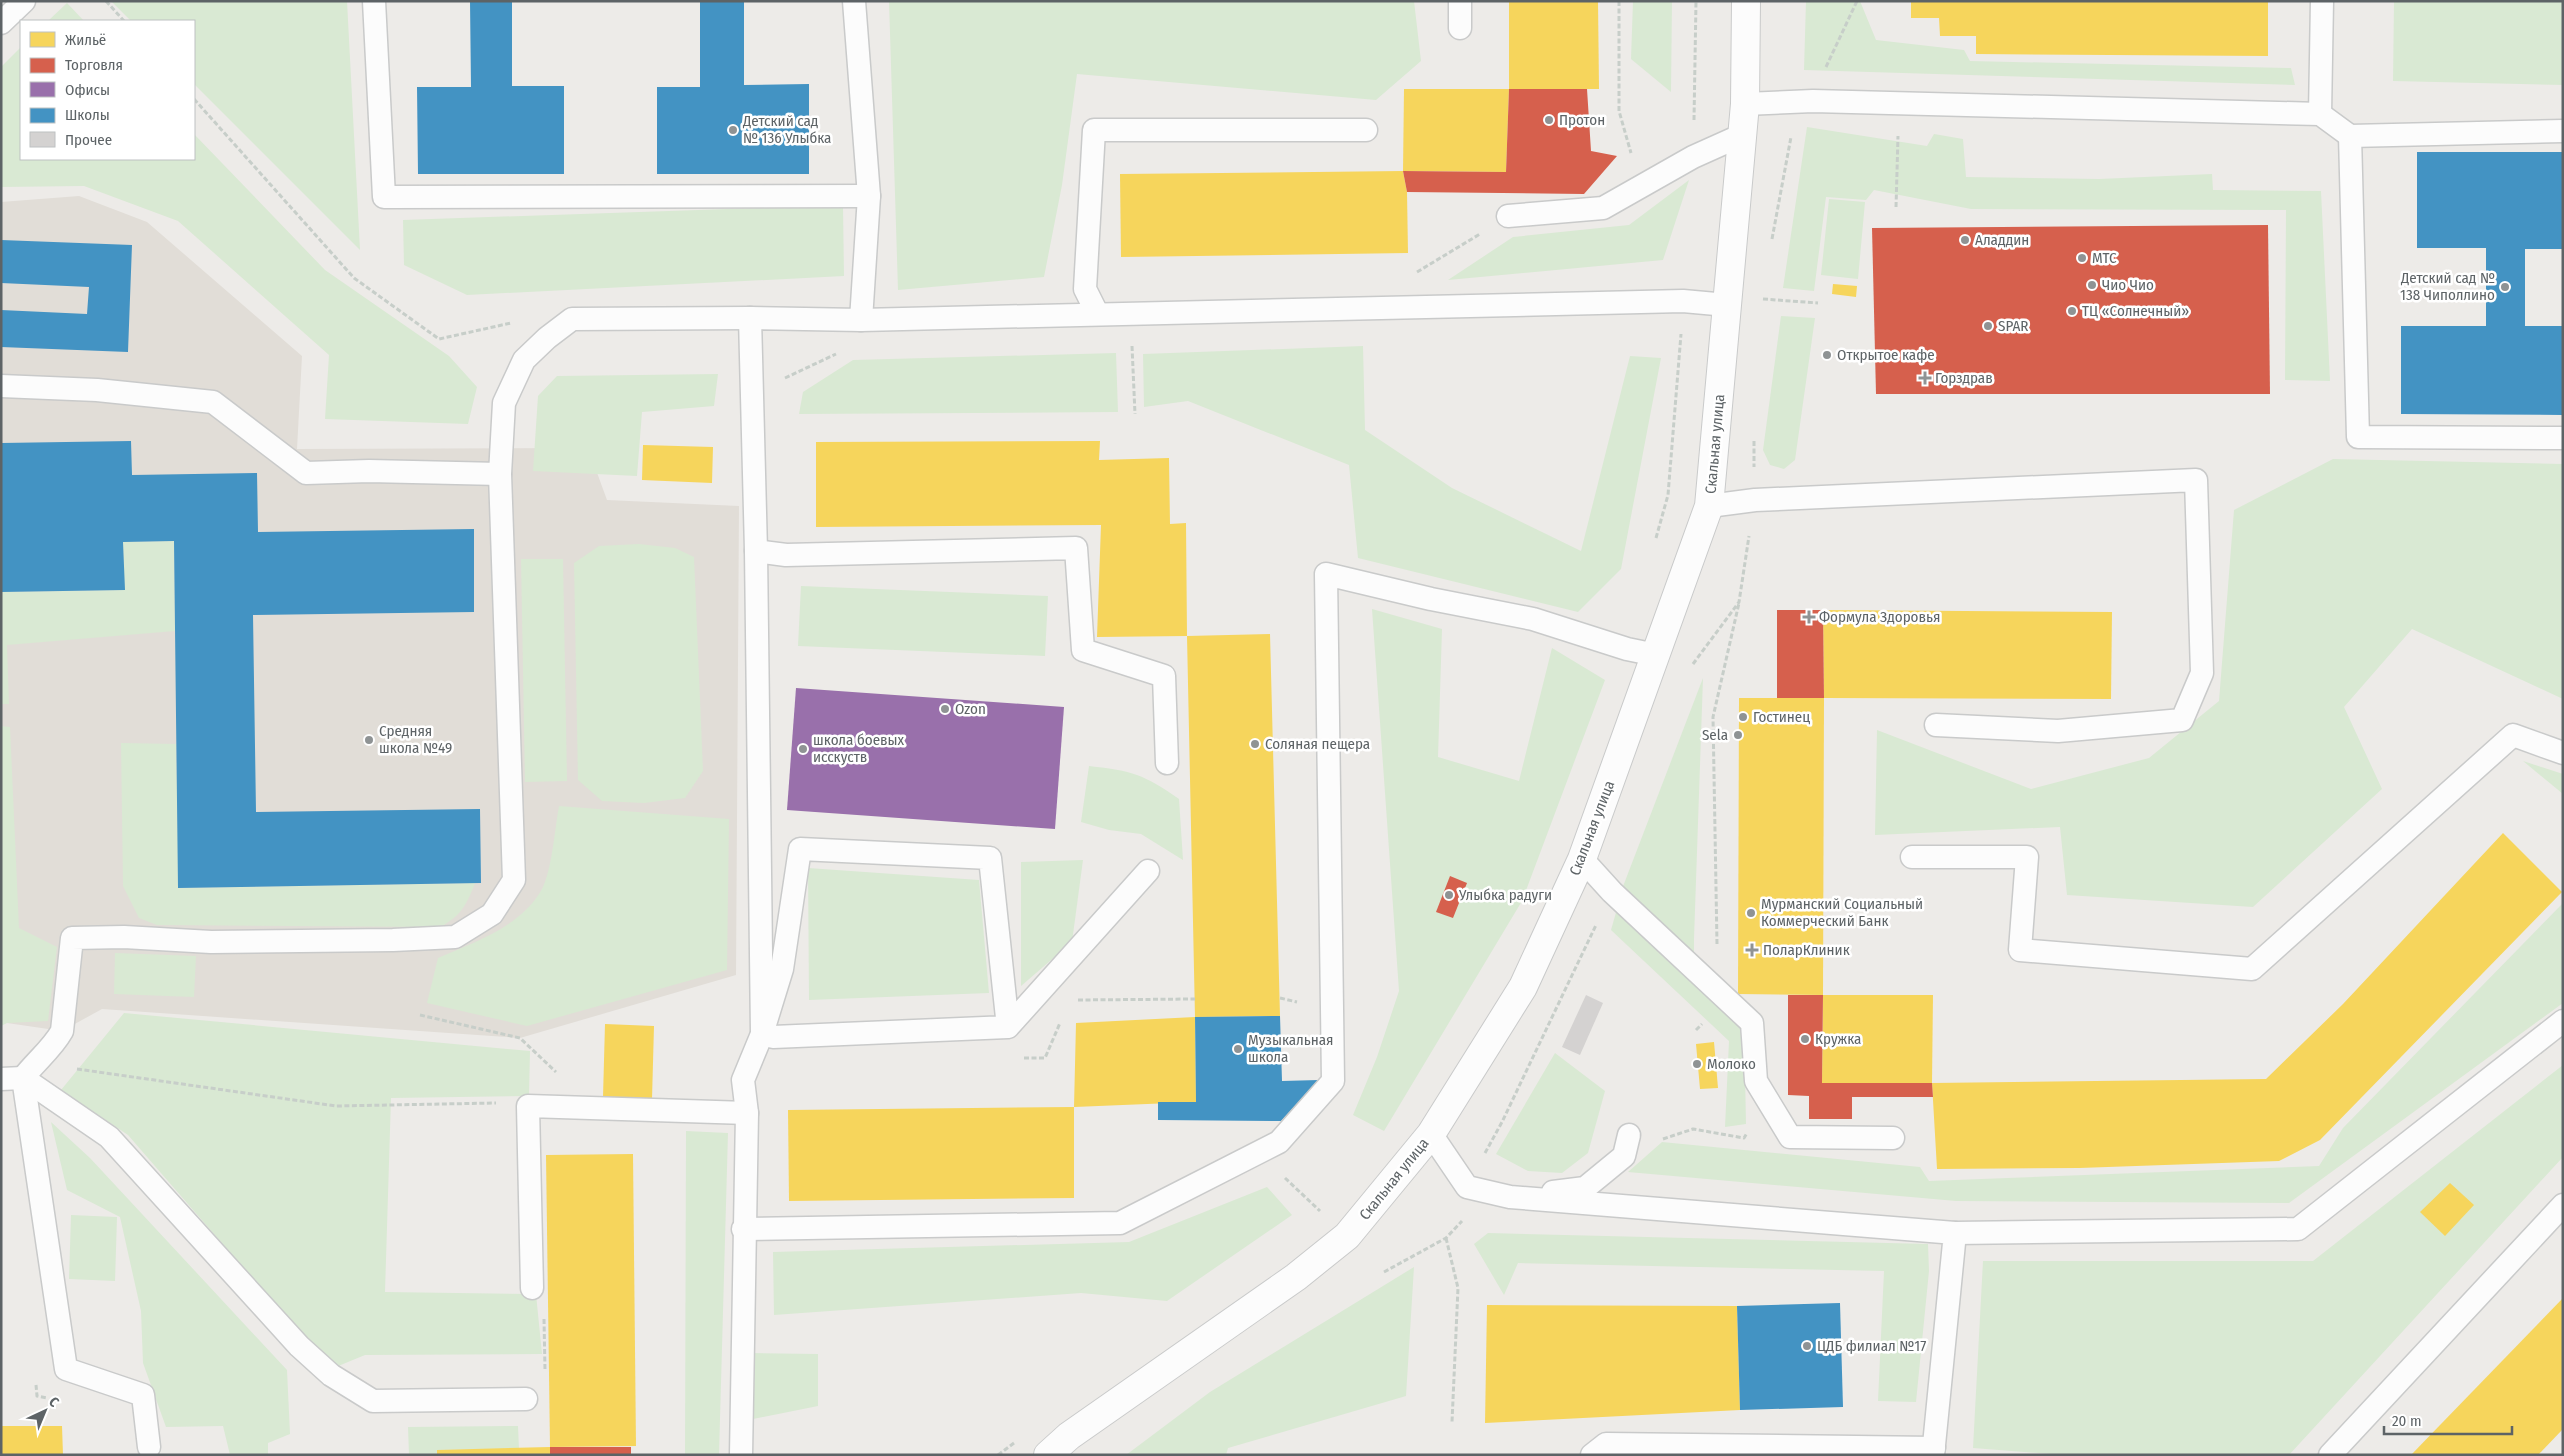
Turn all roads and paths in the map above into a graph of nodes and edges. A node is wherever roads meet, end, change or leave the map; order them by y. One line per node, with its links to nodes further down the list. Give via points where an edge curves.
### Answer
1 (24, 1): 11 (lane)
2 (106, 1): 10 (path)
3 (374, 1): 23 (lane, via 384,197)
4 (854, 1): 23 (lane)
5 (1460, 1): 12 (lane)
6 (1619, 1): 15 (path)
7 (1696, 1): 22 (path)
8 (1746, 1): 14 (street, Скальная улица)
9 (2322, 1): 16 (lane)
10 (123, 20)
11 (1, 23)
12 (1460, 28)
13 (195, 100): 27 (path)
14 (1745, 104): 16 (lane, via 1813,101); 20 (street, Скальная улица)
15 (1619, 111)
16 (2320, 114): 21 (lane)
17 (1366, 130): 32 (lane, via 1094,130 1085,289)
18 (1898, 130): 24 (path)
19 (2563, 131): 21 (lane)
20 (1742, 135): 22 (lane); 31 (street, Скальная улица)
21 (2350, 136): 40 (lane, via 2358,437)
22 (1693, 156): 25 (lane, via 1603,208)
23 (869, 196): 34 (lane)
24 (1896, 207)
25 (1508, 216): 26 (path)
26 (1432, 264)
27 (354, 278)
28 (1761, 298): 30 (path)
29 (1683, 301): 31 (lane); 32 (lane); 43 (path, via 1668,495)
30 (1818, 303)
31 (1727, 305): 42 (street, Скальная улица)
32 (1097, 313): 34 (lane)
33 (750, 318): 34 (lane); 41 (lane, via 572,319 547,338 520,368 504,403); 44 (lane)
34 (862, 320)
35 (1132, 338): 39 (path)
36 (842, 352): 37 (path)
37 (781, 380)
38 (1, 386): 41 (lane, via 97,390 213,402 306,473)
39 (1135, 414)
40 (2563, 438)
41 (500, 474): 60 (lane, via 514,880 492,914 455,937 210,942 124,937 72,938 62,1031 56,1041)
42 (1709, 506): 46 (street, Скальная улица); 47 (lane, via 1755,500 2196,480 2202,673 2182,720 2058,731)
43 (1655, 543)
44 (756, 551): 49 (lane, via 786,554 1076,548 1083,650 1164,676); 57 (lane)
45 (1739, 602): 53 (path, via 1713,716)
46 (1656, 655): 51 (street, Скальная улица); 76 (lane, via 1533,619 1326,574 1333,1081 1279,1142 1120,1223)
47 (1936, 725)
48 (2563, 753): 50 (lane, via 2514,735 2252,970 2020,950 2027,857)
49 (1167, 763)
50 (1912, 857)
51 (1582, 859): 53 (lane, via 1612,892); 63 (street, Скальная улица, via 1523,987)
52 (1148, 871): 56 (lane)
53 (1718, 991): 67 (lane, via 1752,1024 1756,1081 1790,1137)
54 (420, 1015): 58 (path)
55 (2563, 1021): 77 (lane, via 2298,1229)
56 (1008, 1027): 57 (lane); 57 (lane, via 990,858 800,849 782,969)
57 (762, 1034): 62 (lane, via 743,1080)
58 (520, 1038)
59 (72, 1068): 61 (path, via 336,1106)
60 (12, 1079): 81 (lane, via 109,1137 299,1346 331,1375 372,1401); 84 (lane, via 66,1369 143,1394)
61 (498, 1103)
62 (747, 1112): 76 (lane); 80 (lane, via 528,1106)
63 (1431, 1134): 70 (lane); 88 (street, Скальная улица, via 1347,1236 1296,1277 1069,1436)
64 (1716, 1134): 66 (path)
65 (1629, 1136): 71 (lane, via 1624,1156 1585,1188)
66 (1744, 1138)
67 (1893, 1138)
68 (1488, 1148): 70 (path)
69 (1279, 1172): 74 (path)
70 (1467, 1187): 71 (lane); 78 (path, via 1462,1223)
71 (1510, 1197): 77 (lane)
72 (2563, 1205): 90 (lane)
73 (1329, 1206): 74 (path)
74 (1322, 1213): 75 (path)
75 (1314, 1219)
76 (743, 1229): 86 (lane)
77 (1954, 1233): 85 (lane)
78 (1446, 1238): 79 (path); 82 (path, via 1458,1288)
79 (1384, 1272)
80 (532, 1288)
81 (526, 1399)
82 (1452, 1422)
83 (1020, 1439): 87 (path)
84 (149, 1447)
85 (1933, 1451): 89 (lane, via 1606,1444)
86 (741, 1455)
87 (998, 1455)
88 (1048, 1455)
89 (1592, 1455)
90 (2330, 1455)

